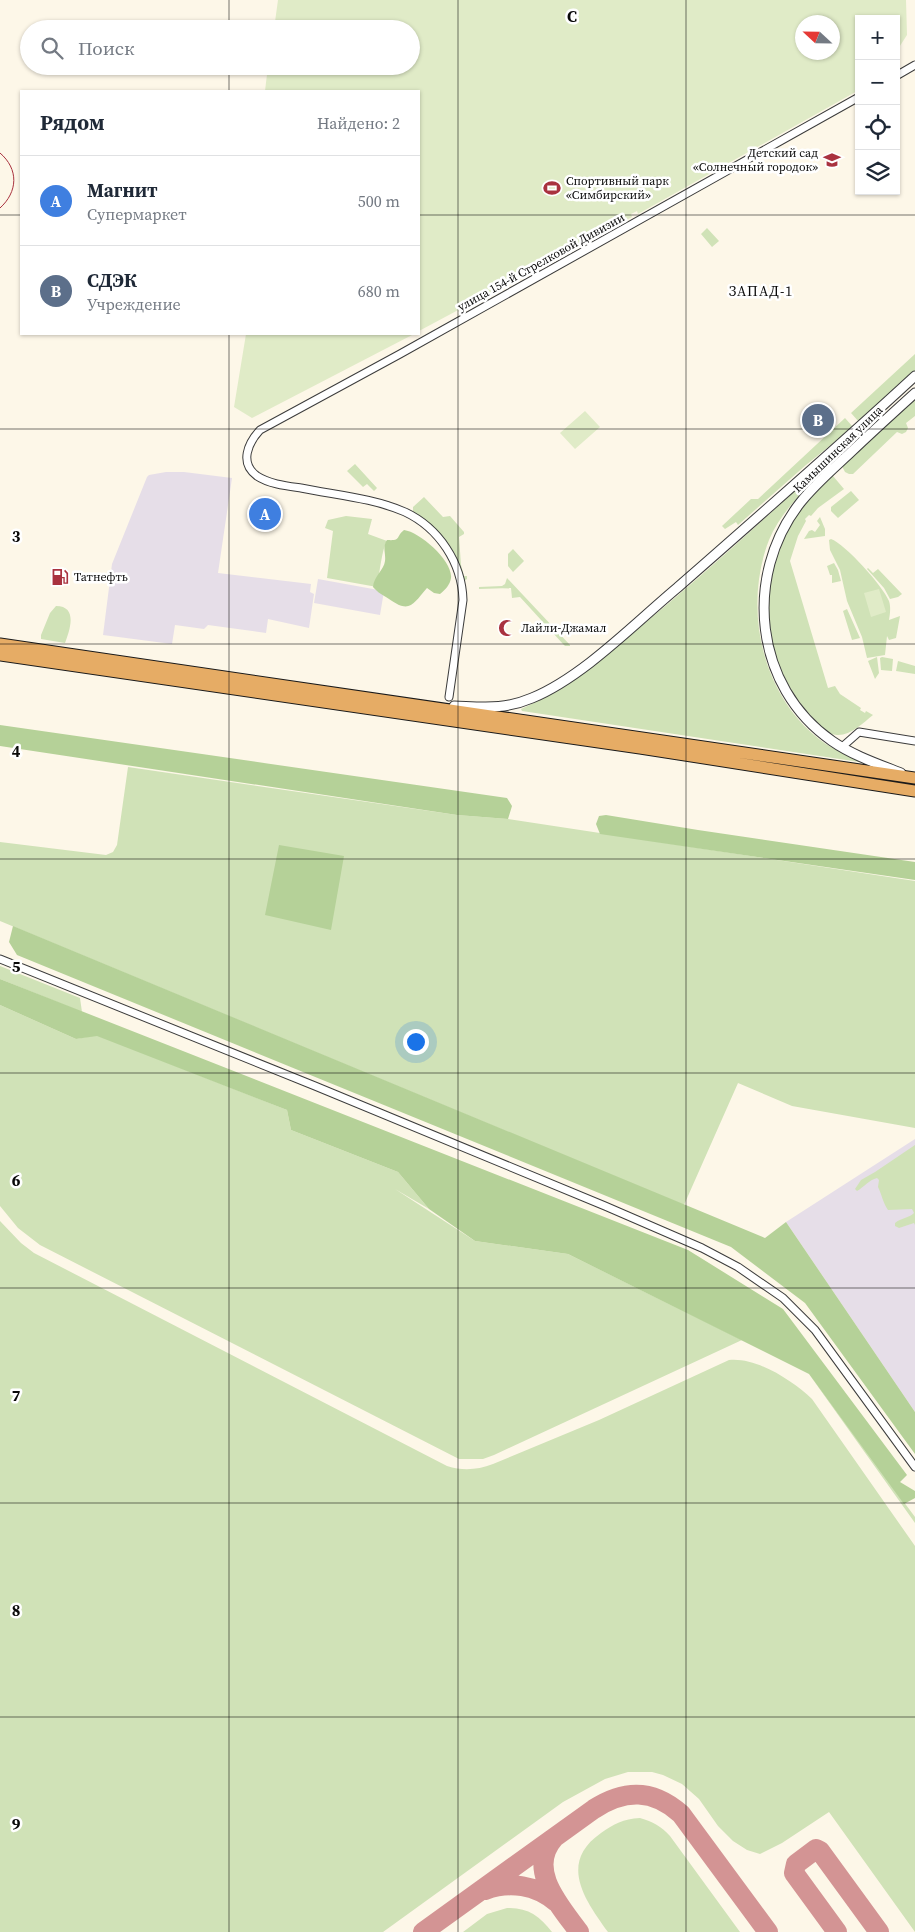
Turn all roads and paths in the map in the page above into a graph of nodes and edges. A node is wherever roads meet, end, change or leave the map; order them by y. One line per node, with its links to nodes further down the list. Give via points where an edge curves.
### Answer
1 (915, 65): 2 (street)
2 (900, 74)
3 (855, 99): 11 (street, улица 154-й Стрелковой Дивизии, via 260,430 250,443 246,458 258,476 405,512 432,531 451,554 463,600)
4 (915, 376): 6 (street, Камышинская улица)
5 (915, 392): 7 (street, Камышинская улица)
6 (823, 460): 7 (street); 12 (street, Камышинская улица, via 628,630 547,691 522,702 496,708)
7 (832, 469): 14 (street, Камышинская улица, via 800,502 782,533 769,566 763,607 768,647 781,683 816,728)
8 (0, 644): 10 (highway)
9 (0, 655): 10 (highway, via 123,673)
10 (214, 681): 12 (highway); 16 (highway)
11 (449, 697)
12 (392, 703): 15 (highway)
13 (915, 741): 14 (street, via 859,732)
14 (842, 747): 15 (street, Камышинская улица)
15 (915, 778)
16 (915, 791)
17 (0, 959): 18 (street, via 588,1198 738,1267 783,1298 815,1330)
18 (915, 1467)

